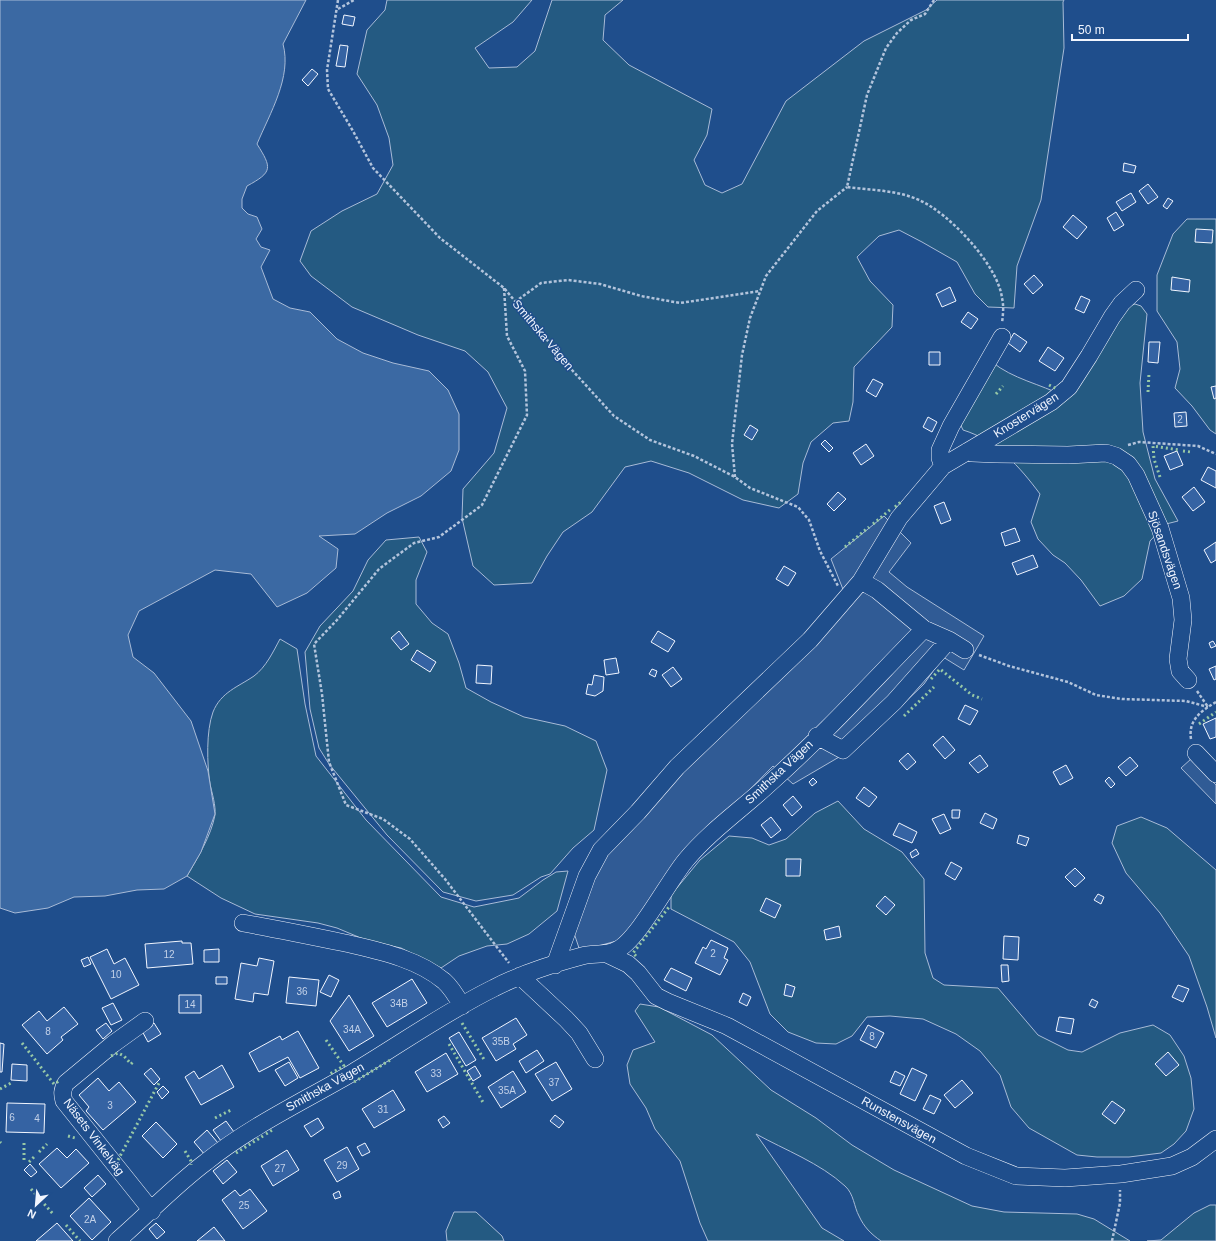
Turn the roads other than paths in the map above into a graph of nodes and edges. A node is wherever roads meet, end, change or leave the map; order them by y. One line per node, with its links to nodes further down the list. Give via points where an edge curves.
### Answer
1 (1136, 290): 3 (street, Knostervägen, via 1112,317 1086,362 1068,386 1051,402)
2 (1002, 337): 4 (street, via 940,450)
3 (968, 451): 4 (street, Knostervägen); 9 (street, Sjösandsvägen, via 996,454 1106,453 1128,464 1136,475 1160,528 1181,598 1184,620 1178,659 1180,671)
4 (944, 466): 5 (street, Knostervägen, via 899,518)
5 (861, 581): 6 (street, via 878,590); 15 (street, via 810,640 677,767 601,850 587,876)
6 (924, 629): 7 (street); 10 (street, Smithska Vägen)
7 (949, 640): 8 (street); 10 (street, via 894,702 843,750)
8 (965, 650)
9 (1188, 680)
10 (817, 736): 14 (street, Smithska Vägen, via 771,782 707,838 685,861 638,929 619,950)
11 (1196, 753): 12 (street)
12 (1216, 774)
13 (243, 923): 17 (street, via 364,946 397,957 418,965 445,982)
14 (607, 954): 15 (street, Smithska Vägen, via 596,953); 20 (street, Runstensvägen, via 638,972 656,996 727,1026 966,1156 1016,1176 1065,1178 1121,1174 1172,1166 1192,1157)
15 (555, 964): 16 (street, Smithska Vägen)
16 (520, 976): 17 (street, Smithska Vägen); 19 (street, via 571,1023)
17 (462, 1006): 21 (street, Smithska Vägen, via 347,1076 266,1120 206,1161)
18 (144, 1021): 21 (street, Näsets Vinkelväg, via 66,1083 62,1094 64,1101)
19 (595, 1059)
20 (1216, 1139)
21 (152, 1211): 22 (street, Smithska Vägen)
22 (117, 1241)

